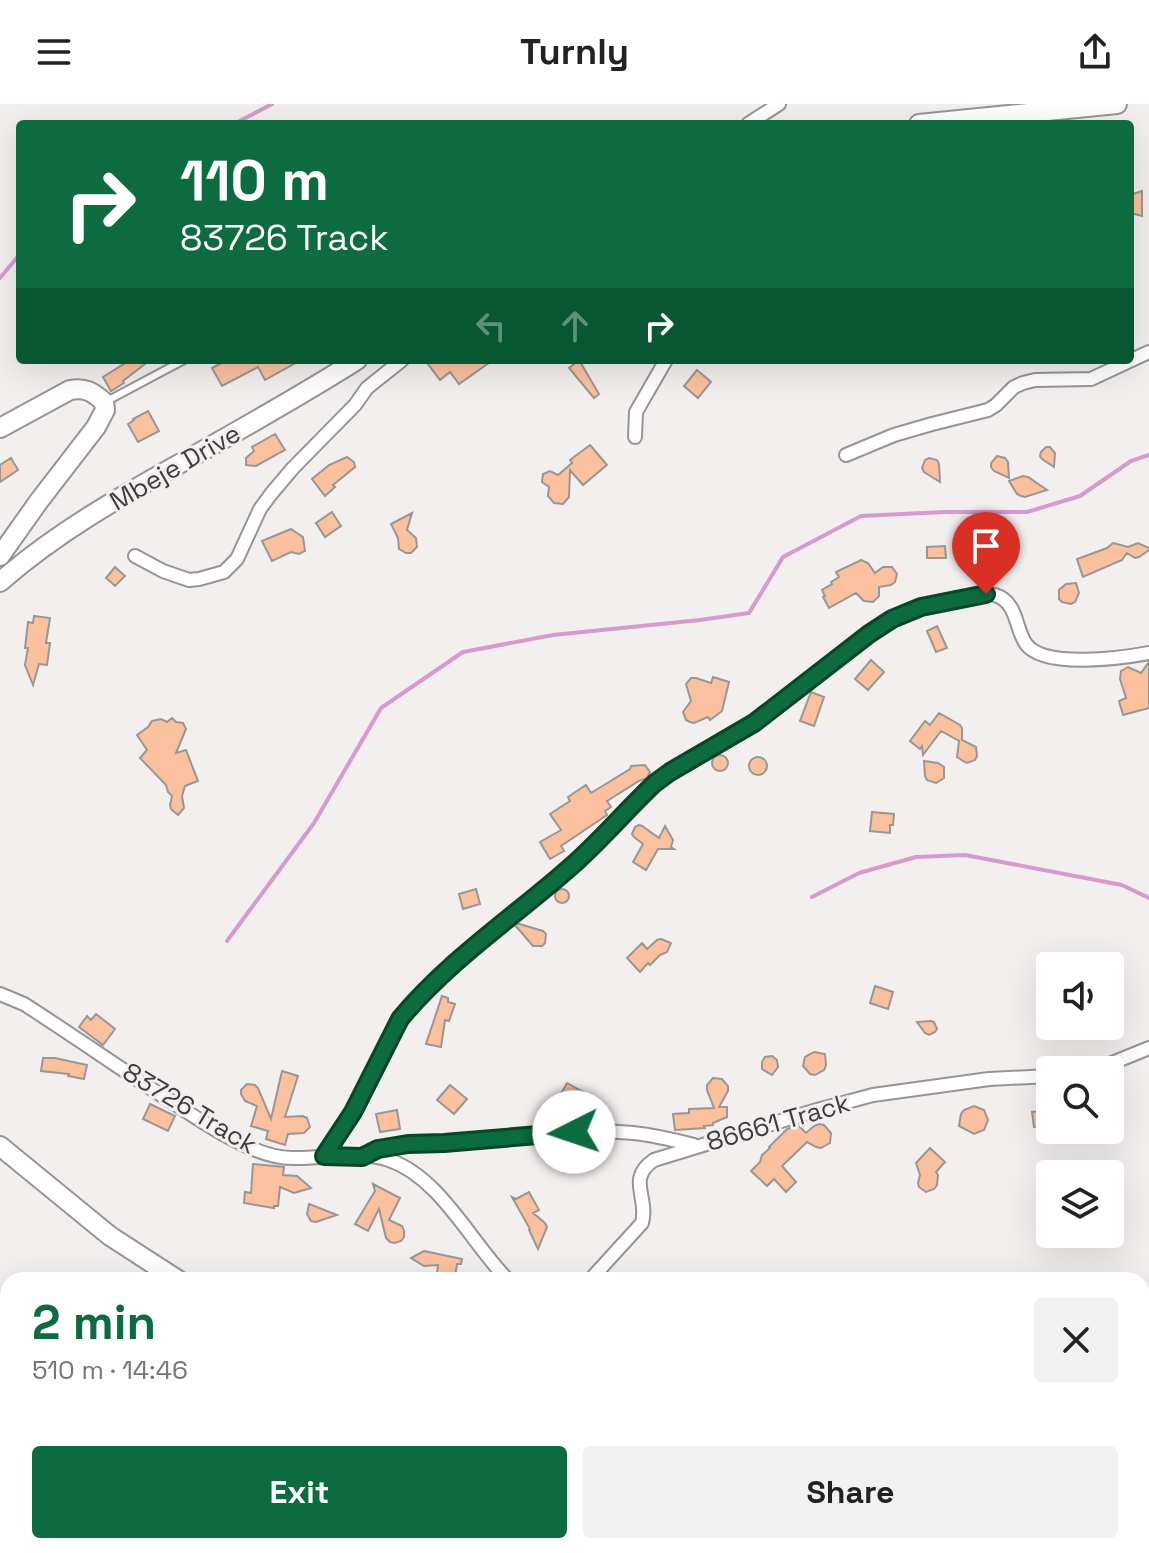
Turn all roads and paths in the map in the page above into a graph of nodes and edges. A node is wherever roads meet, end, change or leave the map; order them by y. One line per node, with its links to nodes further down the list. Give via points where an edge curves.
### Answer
1 (779, 104): 3 (street)
2 (1117, 104): 4 (street)
3 (754, 120)
4 (959, 120)
5 (176, 364): 10 (lane)
6 (351, 364): 16 (street, Mbeje Drive, via 111,503)
7 (397, 364): 15 (street, via 367,388 271,494 231,566 189,580)
8 (664, 364): 12 (street, via 636,412)
9 (1123, 364): 13 (street, via 1091,379 1023,383 988,410 894,435)
10 (104, 402): 11 (street, via 87,389 70,390); 14 (street, via 103,417)
11 (0, 428)
12 (635, 437)
13 (846, 455)
14 (0, 556)
15 (135, 556)
16 (0, 582)
17 (1149, 653): 24 (street, via 1080,660 1033,652 1017,619 995,595 921,607 892,619 754,723 655,783 567,870 442,976 400,1019 353,1112)
18 (0, 994): 24 (street, 83726 Track, via 24,1004 237,1142 291,1158)
19 (1149, 1048): 20 (street)
20 (1124, 1058)
21 (1036, 1077): 23 (street, 86661 Track, via 873,1095)
22 (0, 1146): 26 (street, via 110,1236)
23 (697, 1146): 25 (street, via 633,1133 574,1132 399,1145); 28 (street, 86661 Track, via 645,1166 639,1180 642,1223)
24 (324, 1156): 25 (street)
25 (362, 1157): 27 (street, via 391,1160 428,1185)
26 (166, 1272)
27 (501, 1272)
28 (597, 1272)

